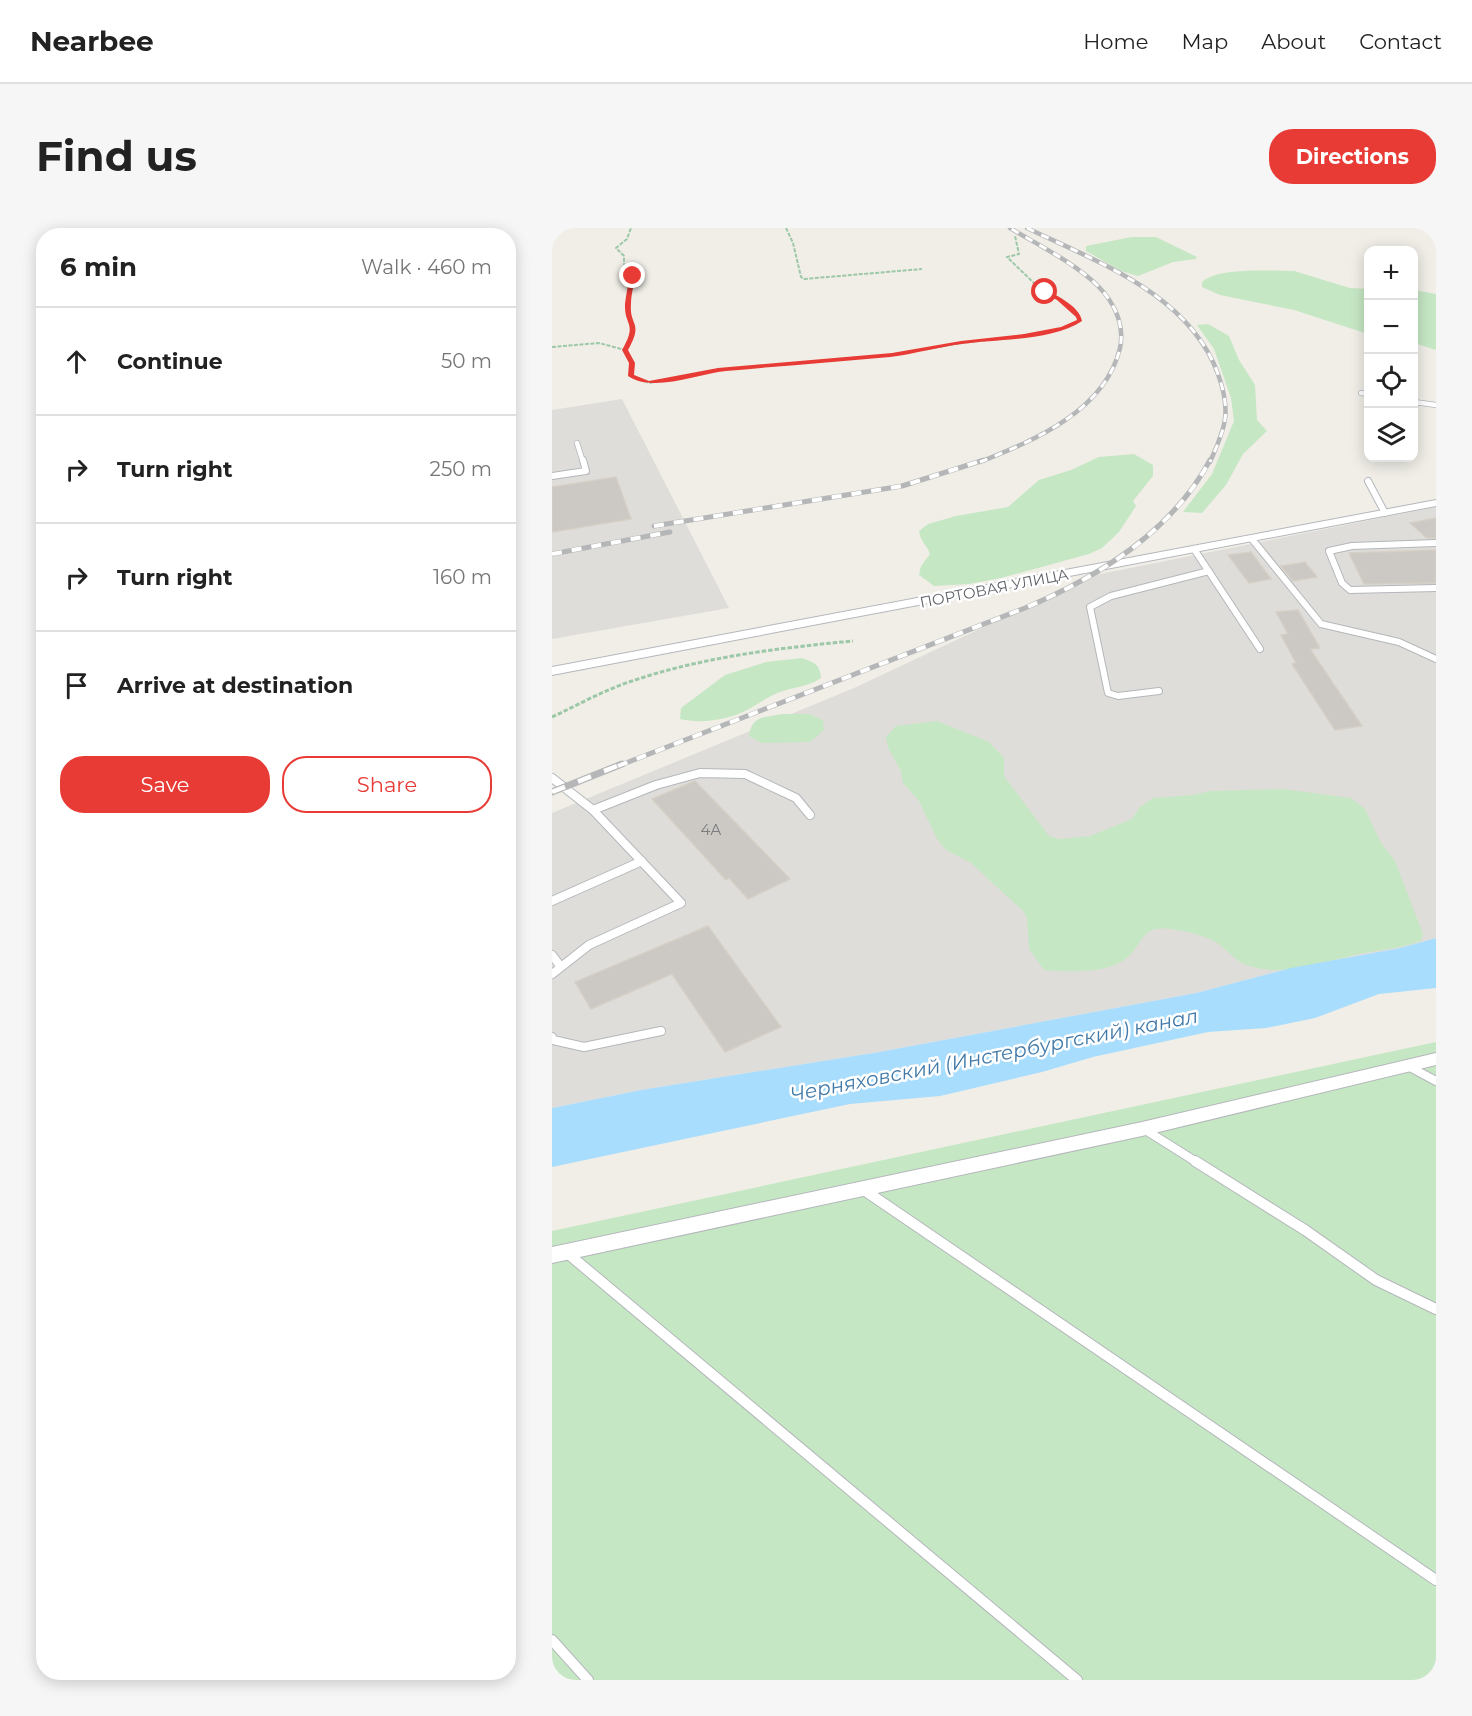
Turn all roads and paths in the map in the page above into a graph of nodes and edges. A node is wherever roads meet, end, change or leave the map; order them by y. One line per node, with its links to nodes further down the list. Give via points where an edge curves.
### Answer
1 (632, 228): 6 (path, via 616,248 633,276 627,307 633,335)
2 (786, 228): 4 (path, via 804,279)
3 (1015, 236): 6 (path, via 1019,254 1007,257 1080,321 1062,329 1024,336 892,355 718,370 649,383 631,375 632,363)
4 (922, 269)
5 (552, 347): 6 (path, via 599,343)
6 (625, 350)
7 (1361, 393): 8 (lane)
8 (1364, 393)
9 (1418, 403): 10 (lane)
10 (1436, 405)
11 (577, 443): 12 (lane, via 586,471)
12 (552, 476)
13 (1368, 482): 15 (lane)
14 (1436, 503): 15 (street, ПОРТОВАЯ УЛИЦА)
15 (1385, 513): 16 (street, ПОРТОВАЯ УЛИЦА)
16 (1252, 539): 18 (street, ПОРТОВАЯ УЛИЦА); 23 (lane, via 1321,624 1399,642)
17 (1436, 543): 20 (lane, via 1352,546 1329,551 1342,584 1350,590)
18 (1194, 549): 19 (lane); 24 (street, ПОРТОВАЯ УЛИЦА)
19 (1209, 571): 22 (lane); 25 (lane, via 1112,596 1090,607 1108,693 1118,696)
20 (1436, 588)
21 (853, 641): 26 (path, via 776,649 672,669 630,682)
22 (1260, 649)
23 (1436, 659)
24 (552, 671)
25 (1159, 691)
26 (552, 717)
27 (552, 778): 28 (lane)
28 (593, 810): 29 (lane, via 656,785 700,773 745,774 796,798); 30 (lane)
29 (810, 815)
30 (642, 861): 31 (lane); 33 (lane, via 681,903 588,945)
31 (552, 901)
32 (552, 955): 33 (lane)
33 (561, 967): 34 (lane)
34 (552, 974)
35 (661, 1031): 36 (lane, via 584,1047)
36 (552, 1037)
37 (1436, 1059): 38 (street)
38 (1406, 1065): 39 (lane); 40 (street)
39 (1436, 1081)
40 (1142, 1129): 41 (street); 43 (lane, via 1305,1230 1376,1280)
41 (861, 1187): 42 (street); 44 (lane)
42 (559, 1253): 47 (lane)
43 (1436, 1309)
44 (1436, 1580)
45 (552, 1640): 46 (lane)
46 (588, 1680)
47 (1077, 1680)

